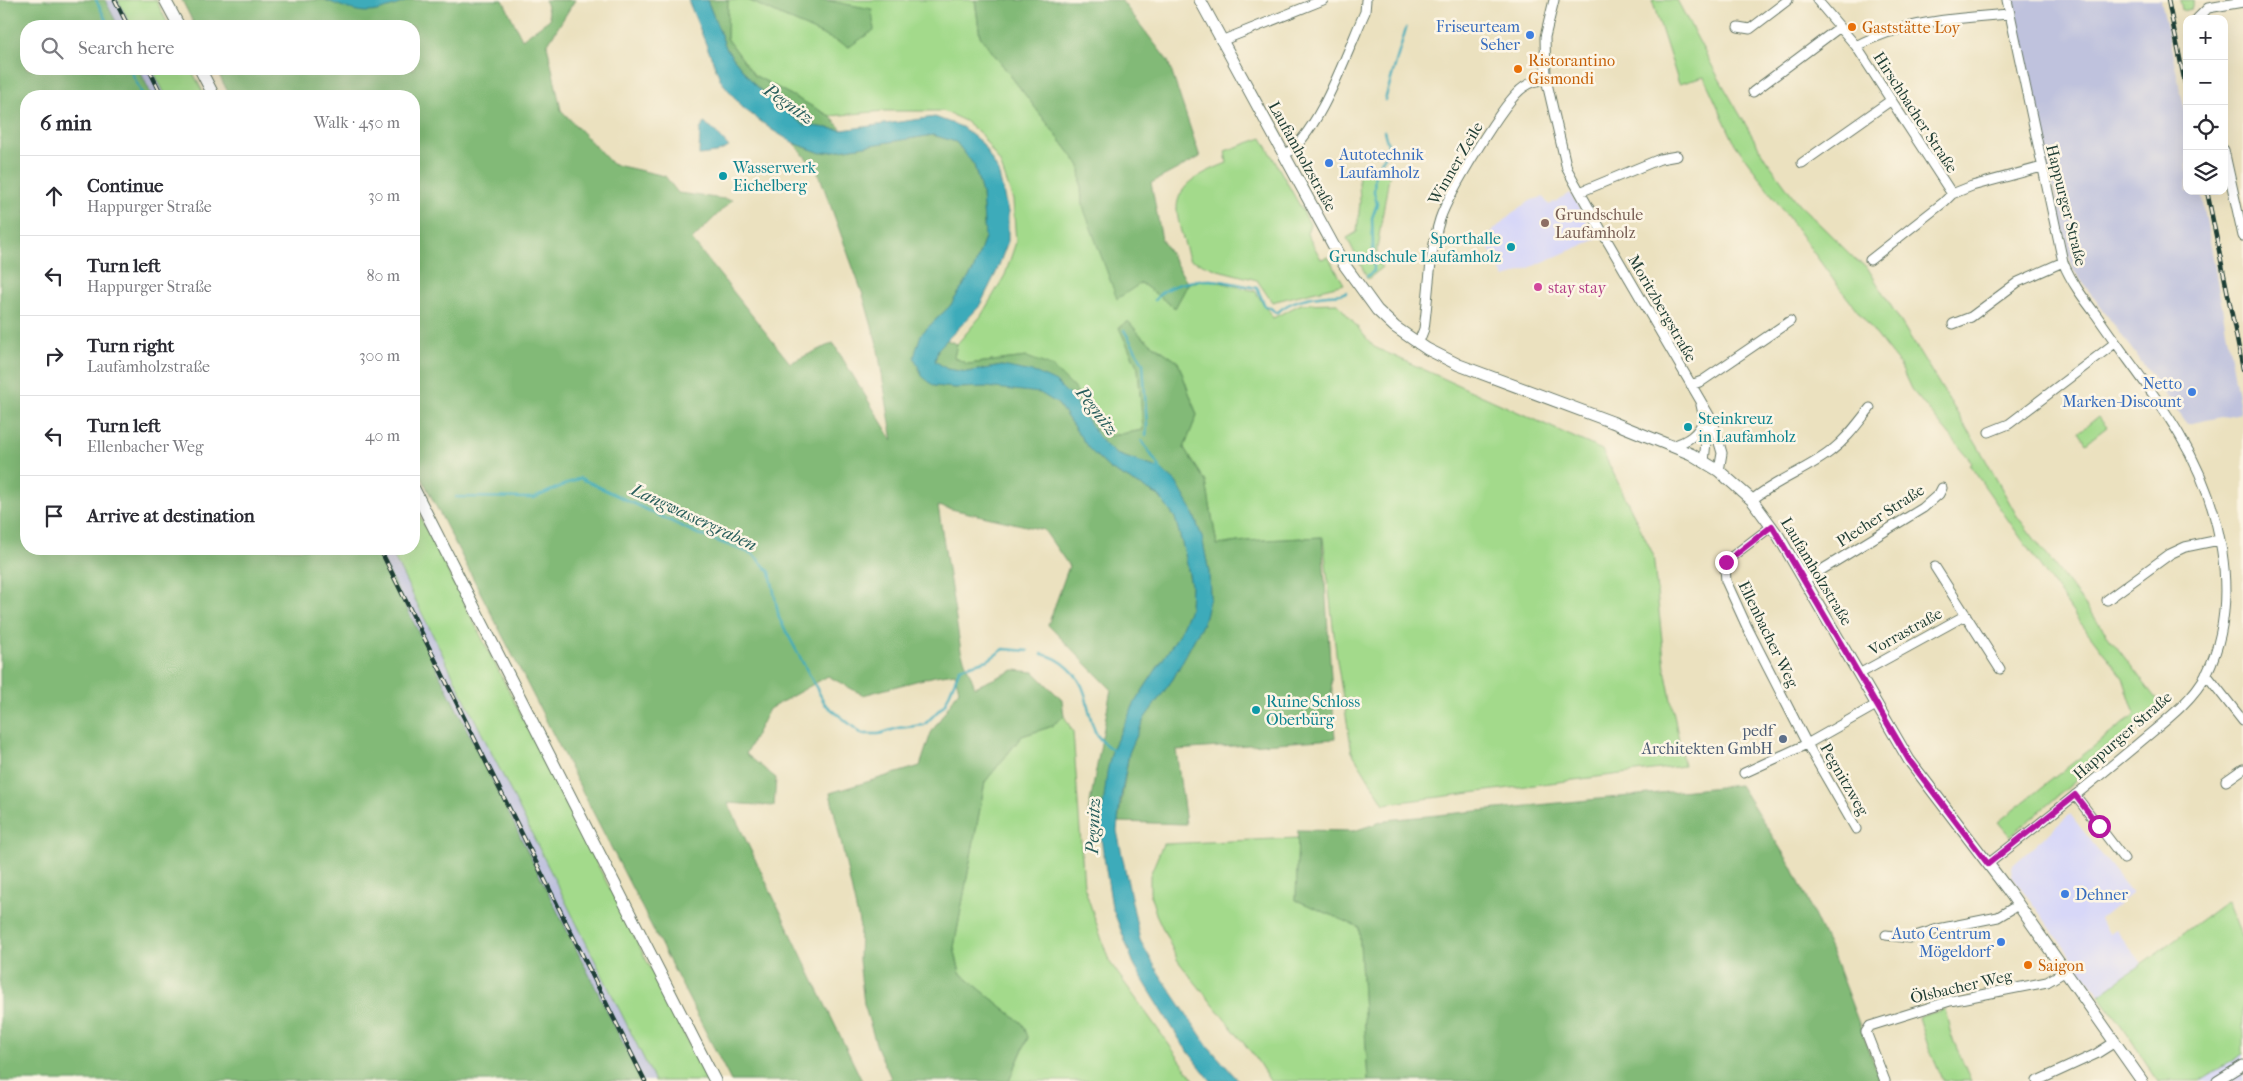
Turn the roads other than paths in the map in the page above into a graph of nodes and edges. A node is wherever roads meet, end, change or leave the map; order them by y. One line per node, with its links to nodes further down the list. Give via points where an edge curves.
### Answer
1 (165, 0): 12 (main road)
2 (1200, 0): 15 (main road, Laufamholzstraße)
3 (1321, 0): 15 (street)
4 (1366, 0): 22 (street, via 1365,12 1314,124 1297,147)
5 (1554, 0): 18 (street, Moritzbergstraße, via 1545,37)
6 (1788, 0): 13 (street, via 1750,30)
7 (1817, 0): 14 (street, Hirschbacher Straße)
8 (2007, 0): 10 (street, Happurger Straße)
9 (2243, 2): 11 (street, via 2208,8)
10 (2010, 14): 16 (street, via 1946,18 1878,36); 25 (street, Happurger Straße)
11 (2201, 15)
12 (176, 20)
13 (1738, 27)
14 (1840, 27): 16 (street, Hirschbacher Straße); 20 (street)
15 (1221, 41): 22 (main road, Laufamholzstraße)
16 (1856, 46): 21 (street, Hirschbacher Straße)
17 (203, 75): 19 (main road)
18 (1546, 79): 27 (street, Moritzbergstraße, via 1567,169); 35 (street, Winner Zeile, via 1524,87 1506,107 1447,201 1437,232 1424,329)
19 (211, 90)
20 (1753, 92)
21 (1890, 100): 24 (street); 28 (street, Hirschbacher Straße)
22 (1284, 156): 35 (main road, Laufamholzstraße, via 1359,288 1383,316)
23 (1677, 156): 27 (street, via 1660,159)
24 (1802, 163)
25 (2042, 167): 28 (street); 31 (street, Happurger Straße)
26 (2228, 168): 29 (street)
27 (1580, 192): 36 (street, Moritzbergstraße)
28 (1952, 194): 30 (street)
29 (2243, 236)
30 (1870, 260)
31 (2063, 262): 33 (street, via 2018,282 1971,317); 34 (street, Happurger Straße, via 2074,285)
32 (1790, 321): 36 (street)
33 (1952, 324)
34 (2115, 343): 40 (street, via 2009,424); 48 (street, Happurger Straße, via 2180,435 2210,502)
35 (1418, 344): 41 (main road, Laufamholzstraße, via 1459,365)
36 (1691, 386): 37 (street, Moritzbergstraße)
37 (1700, 403): 39 (street, Moritzbergstraße); 43 (street, Moritzbergstraße, via 1716,429 1722,453)
38 (1870, 408): 45 (street, via 1830,452)
39 (1704, 419): 41 (street, via 1687,441); 42 (street, Moritzbergstraße, via 1707,431)
40 (1989, 432)
41 (1672, 446): 42 (main road, Laufamholzstraße)
42 (1704, 462): 43 (main road, Laufamholzstraße)
43 (1719, 471): 45 (main road, Laufamholzstraße)
44 (1942, 488): 50 (street, Plecher Straße, via 1923,508)
45 (1752, 500): 47 (main road, Laufamholzstraße)
46 (420, 501): 71 (main road)
47 (1772, 526): 50 (main road, Laufamholzstraße); 58 (street, Ellenbacher Weg, via 1730,558 1724,573 1737,606)
48 (2219, 540): 51 (street, via 2185,547 2170,554); 55 (street, Happurger Straße, via 2224,608 2220,634)
49 (1935, 567): 52 (street, Vorrastraße)
50 (1804, 580): 54 (main road, Laufamholzstraße)
51 (2107, 600)
52 (1966, 615): 53 (street, Vorrastraße); 54 (street, Vorrastraße)
53 (2000, 669)
54 (1859, 674): 56 (main road, Laufamholzstraße)
55 (2206, 674): 57 (street); 62 (street, Happurger Straße, via 2168,719)
56 (1876, 705): 58 (street, Pegnitzweg); 65 (main road, Laufamholzstraße, via 1916,769)
57 (2243, 721)
58 (1807, 744): 60 (street, Pegnitzweg); 63 (street, Pegnitzweg)
59 (2243, 769): 61 (street)
60 (1744, 773)
61 (2226, 781)
62 (2075, 795): 64 (street, Happurger Straße); 65 (street, Happurger Straße)
63 (1856, 829)
64 (2124, 859)
65 (1988, 864): 66 (main road, Laufamholzstraße)
66 (2018, 905): 67 (street, via 1998,917 1909,938); 68 (main road, Laufamholzstraße)
67 (1886, 935)
68 (2066, 971): 69 (main road, Laufamholzstraße); 72 (street, Ölsbacher Weg, via 2043,983 1950,1001 1870,1026 1866,1032)
69 (2116, 1042): 73 (street); 74 (main road, Laufamholzstraße)
70 (2243, 1064): 75 (street)
71 (715, 1081)
72 (1885, 1081)
73 (2037, 1081)
74 (2142, 1081)
75 (2218, 1081)

